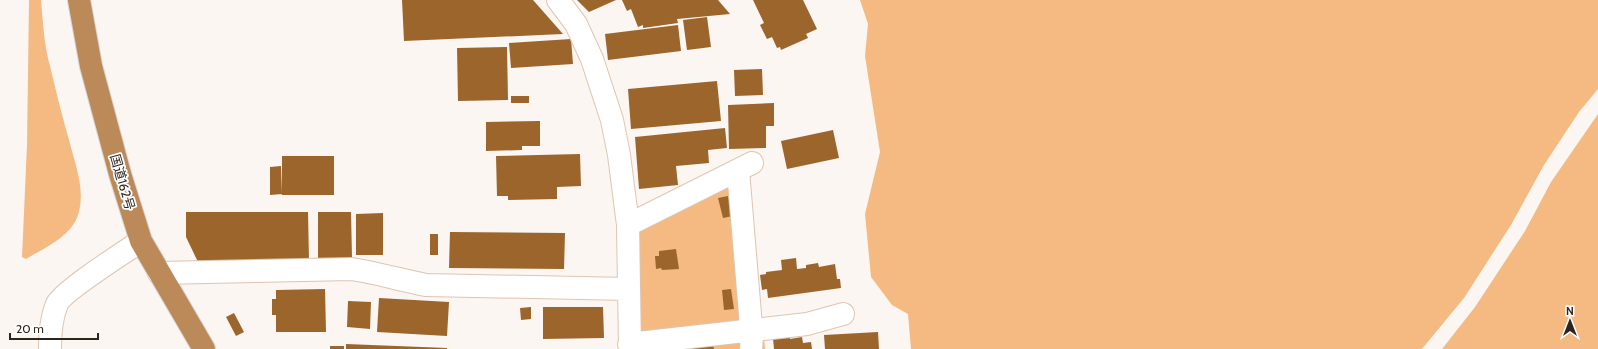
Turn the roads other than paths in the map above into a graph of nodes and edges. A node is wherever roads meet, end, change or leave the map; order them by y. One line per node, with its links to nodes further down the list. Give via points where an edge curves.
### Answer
1 (79, 0): 4 (highway, 国道162号, via 91,66)
2 (558, 0): 3 (street, via 576,24 592,59 612,120 620,155)
3 (628, 225): 6 (street); 8 (street, via 745,167)
4 (141, 241): 5 (highway, 国道162号); 10 (street, via 58,302 51,324)
5 (159, 273): 6 (street, via 352,269 426,285); 11 (highway, 国道162号)
6 (629, 289): 9 (street)
7 (843, 314): 8 (street)
8 (751, 340): 9 (street)
9 (629, 346)
10 (50, 349)
11 (204, 349)

